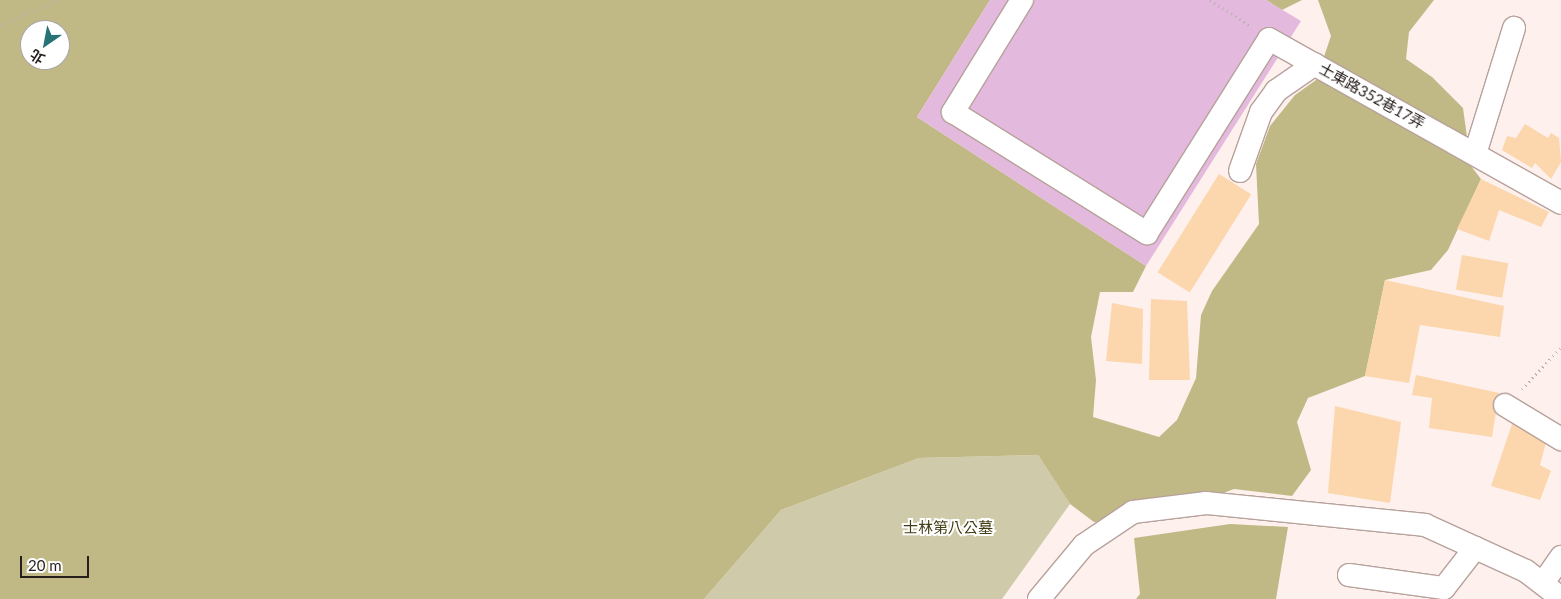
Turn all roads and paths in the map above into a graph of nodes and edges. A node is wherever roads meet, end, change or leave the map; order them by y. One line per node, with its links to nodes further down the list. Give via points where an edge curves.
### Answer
1 (58, 0): 4 (path)
2 (1022, 0): 6 (street, via 953,112 1147,233)
3 (1210, 0): 6 (path)
4 (0, 25)
5 (1514, 28): 8 (street)
6 (1269, 39): 7 (street, 士東路352巷17弄)
7 (1315, 64): 8 (street, 士東路352巷17弄); 9 (street, via 1276,91 1261,112)
8 (1474, 154): 10 (street, 士東路352巷17弄)
9 (1240, 171)
10 (1561, 203)
11 (1561, 347): 12 (path)
12 (1506, 405): 13 (street)
13 (1561, 439)
14 (1475, 548): 16 (street, via 1444,588); 17 (street); 19 (street, via 1425,524 1206,503 1133,512 1084,545)
15 (1561, 557): 17 (street)
16 (1349, 575)
17 (1543, 583): 18 (street)
18 (1561, 598)
19 (1039, 599)

